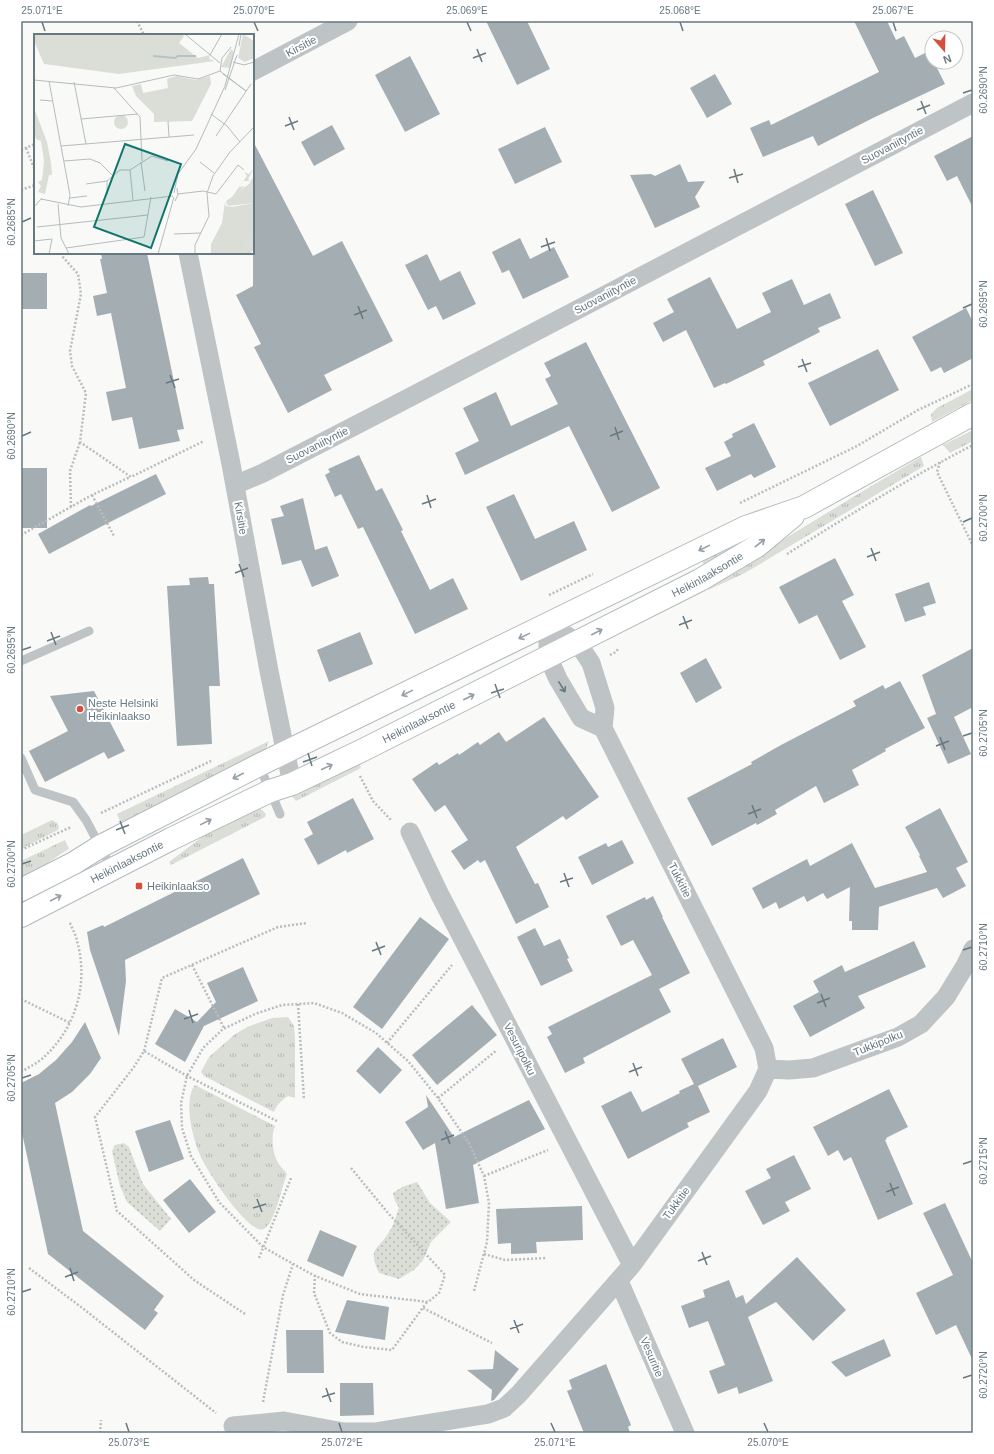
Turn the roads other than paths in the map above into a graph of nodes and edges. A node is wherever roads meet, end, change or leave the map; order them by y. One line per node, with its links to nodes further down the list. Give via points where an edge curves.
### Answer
1 (348, 21): 2 (street, Kirsitie)
2 (254, 70)
3 (973, 103): 6 (street, Suovaniityntie, via 395,405)
4 (188, 254): 6 (street, Kirsitie)
5 (973, 414): 7 (main road, Heikinlaaksontie)
6 (235, 485): 14 (street, Kirsitie)
7 (804, 507): 8 (main road, Heikinlaaksontie, one-way to 8, via 746,528); 10 (main road, Heikinlaaksontie, one-way to 7, via 700,580 732,561 757,546)
8 (548, 624): 10 (street); 11 (street); 14 (main road, Heikinlaaksontie, one-way to 14)
9 (89, 631): 12 (lane)
10 (577, 642): 11 (main road, Heikinlaaksontie); 13 (street, via 591,663 605,708)
11 (548, 657): 13 (street, one-way to 13, via 558,680 582,718); 17 (main road, Heikinlaaksontie, one-way to 11)
12 (21, 661)
13 (603, 728): 26 (street, Tukkitie, via 764,1048)
14 (285, 752): 16 (main road, Heikinlaaksontie); 17 (street, Kirsitie)
15 (21, 758): 21 (lane, via 35,790 74,802)
16 (259, 765): 18 (lane); 21 (main road, Heikinlaaksontie, one-way to 21)
17 (292, 784): 18 (main road, Heikinlaaksontie)
18 (270, 791): 19 (lane); 22 (main road, Heikinlaaksontie, one-way to 18)
19 (280, 814)
20 (410, 832): 27 (street, Vesuripolku)
21 (101, 846): 22 (lane); 23 (main road, Heikinlaaksontie)
22 (112, 868): 24 (main road, Heikinlaaksontie, one-way to 22)
23 (21, 890)
24 (21, 916)
25 (973, 949): 26 (street, Tukkipolku, via 946,997 921,1024 904,1034 813,1068)
26 (768, 1069): 27 (street, Tukkitie, via 758,1091)
27 (632, 1265): 28 (street, Tukkitie)
28 (619, 1281): 29 (street, Tukkitie, via 504,1408 488,1414 376,1432 344,1432 284,1421); 30 (street, Vesuritie)
29 (233, 1426)
30 (685, 1433)

